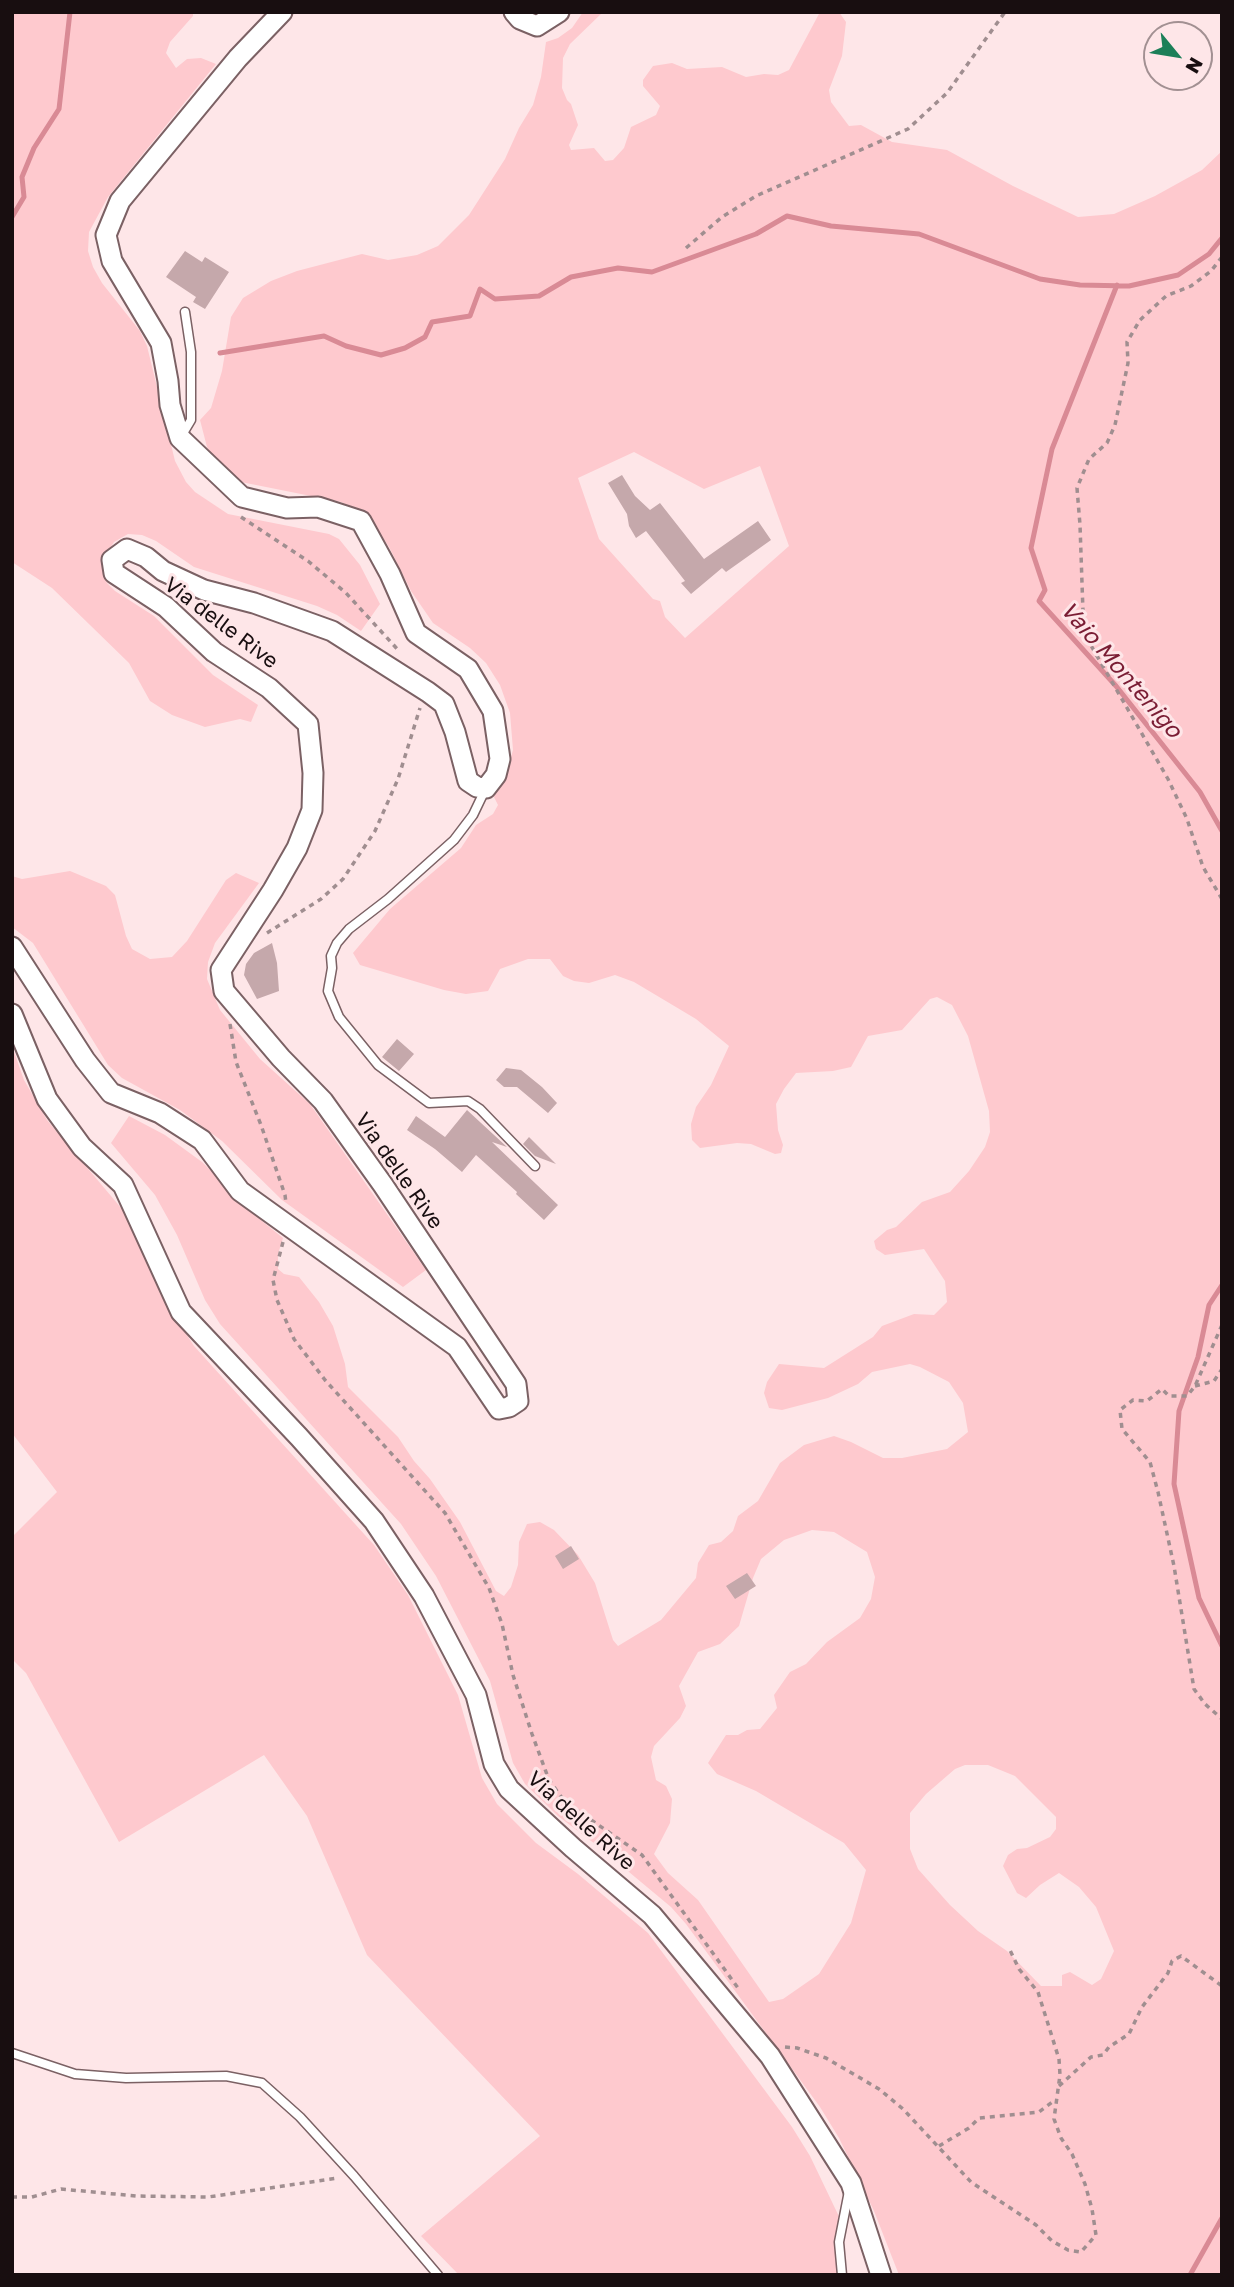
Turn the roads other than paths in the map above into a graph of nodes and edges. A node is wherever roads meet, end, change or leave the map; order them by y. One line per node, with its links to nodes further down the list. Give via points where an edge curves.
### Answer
1 (282, 12): 5 (street, via 120,201 106,236 111,261 161,343)
2 (514, 12): 3 (street, via 537,26)
3 (559, 12)
4 (186, 312): 5 (lane, via 191,420)
5 (180, 438): 6 (street, via 242,498 287,508 318,507 361,521 416,633 468,669 492,711 500,759)
6 (486, 788): 7 (street, Via delle Rive, via 468,781 444,704 332,631 204,590 127,549 112,560 114,573 166,607 214,652 269,688 308,724 312,810 274,890 221,970 224,991 323,1101 383,1185 516,1384 518,1401 509,1407 499,1409 457,1347 240,1191 202,1140 160,1113 111,1093); 9 (lane, via 454,840 337,943 331,956 328,991 339,1017 378,1065 429,1103 468,1101)
7 (12, 947)
8 (12, 1014): 11 (street, Via delle Rive, via 47,1099 82,1147 123,1185 181,1312 374,1521 424,1596 476,1695 494,1764 509,1788 652,1915 770,2056)
9 (535, 1166)
10 (12, 2053): 12 (lane, via 75,2074 226,2076 262,2083 300,2117)
11 (851, 2183): 13 (lane, via 839,2242); 14 (street, Via delle Rive)
12 (438, 2275)
13 (842, 2275)
14 (881, 2275)

